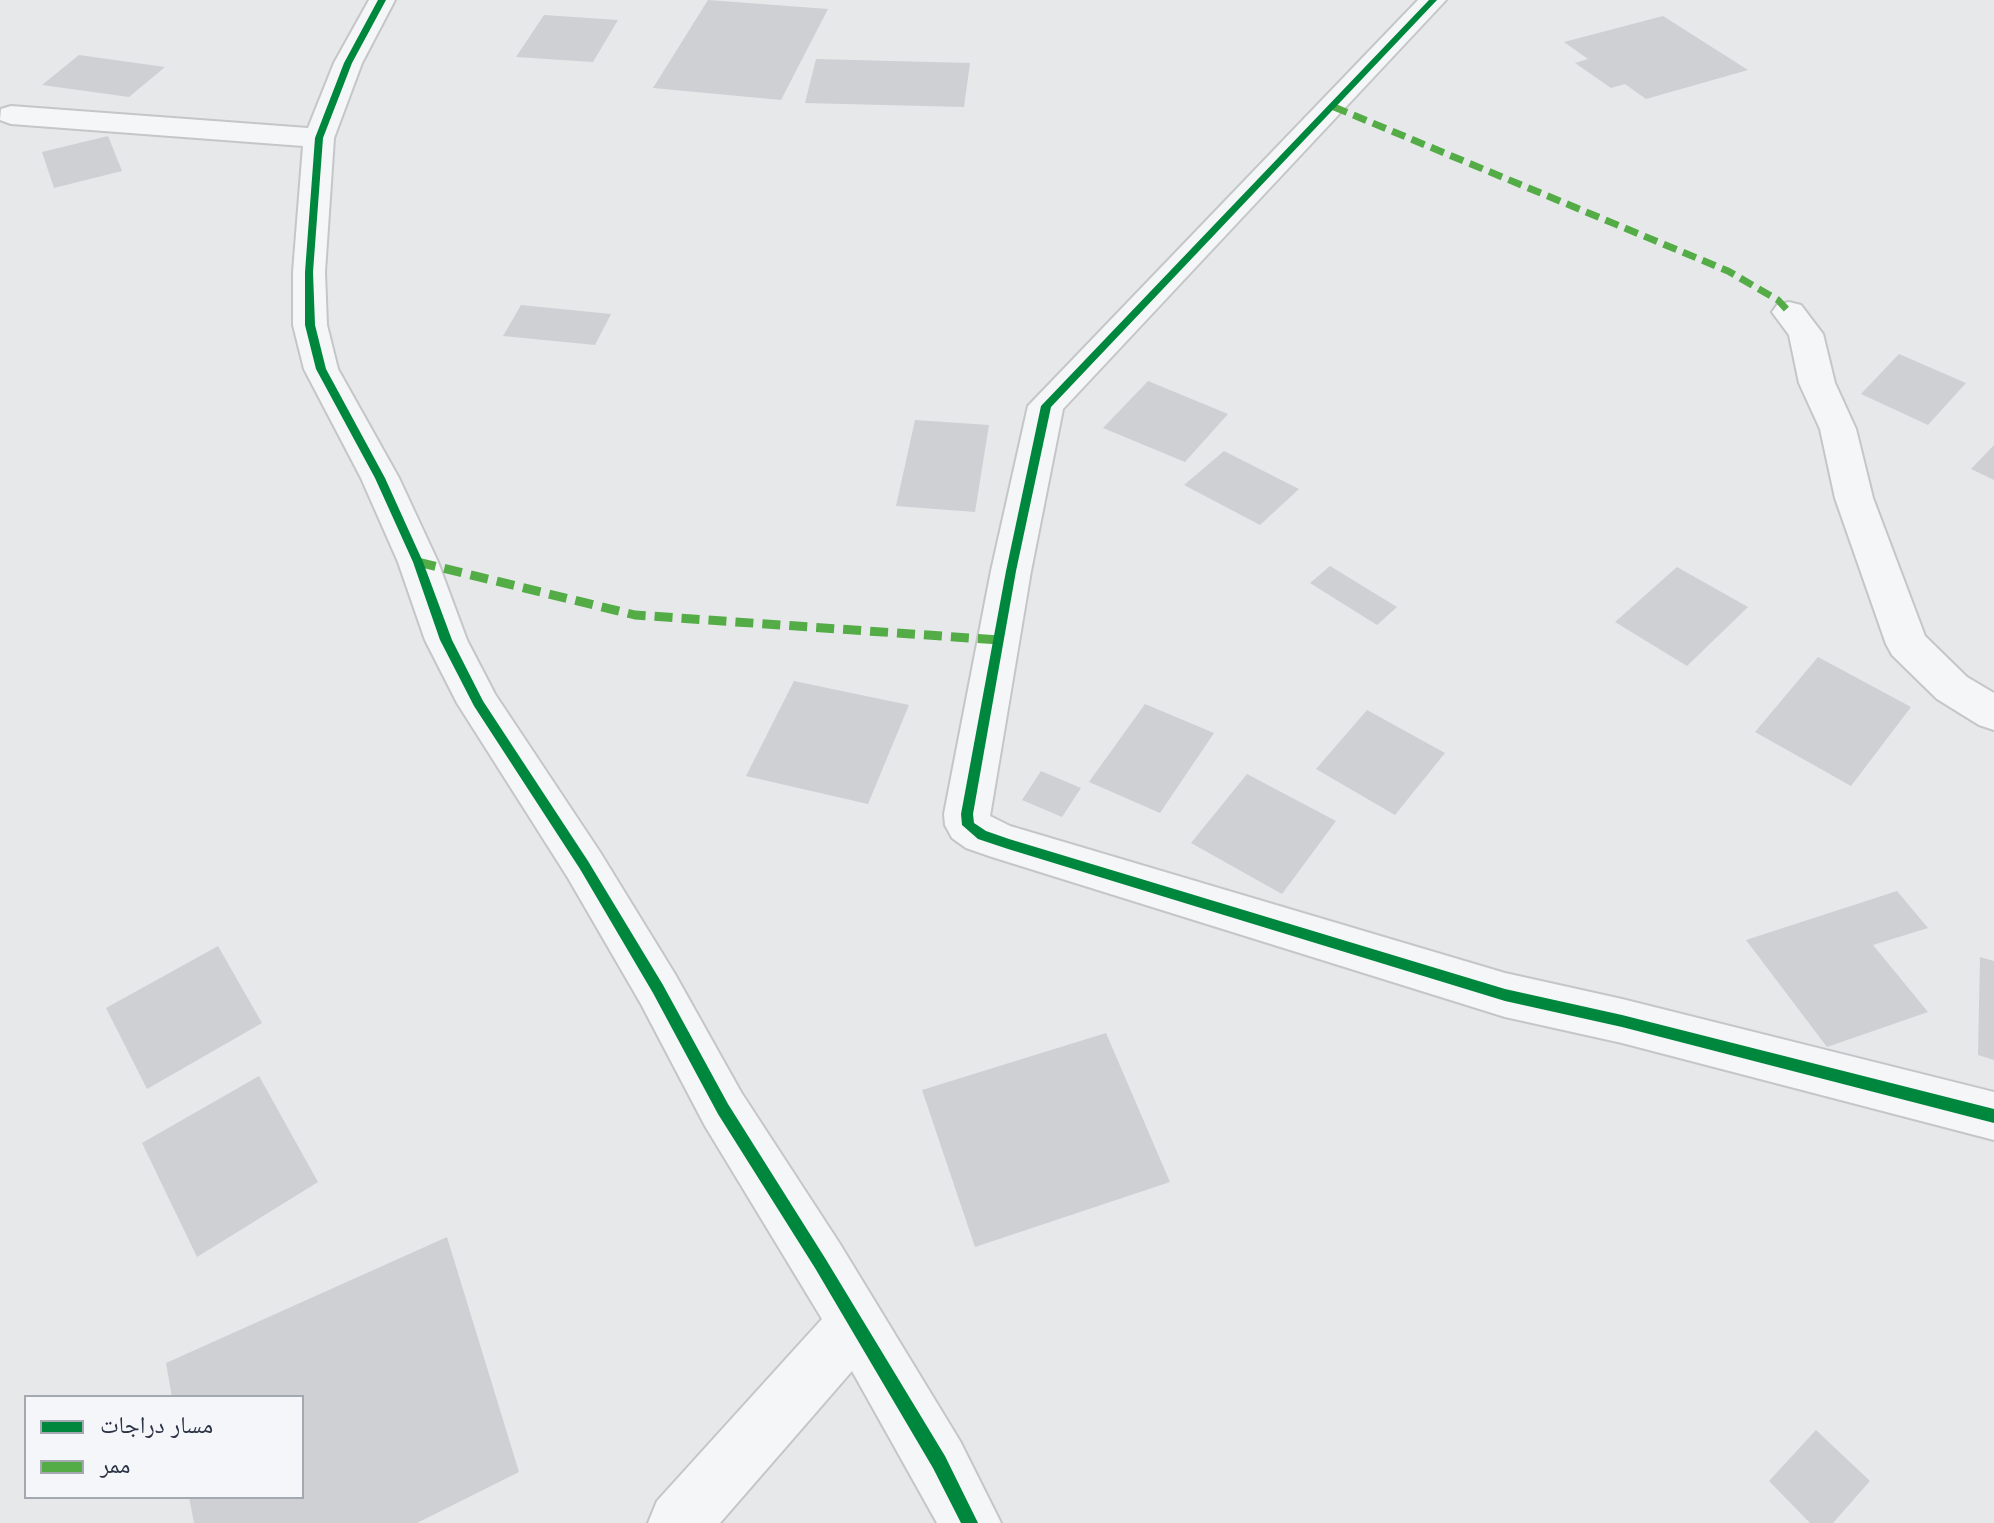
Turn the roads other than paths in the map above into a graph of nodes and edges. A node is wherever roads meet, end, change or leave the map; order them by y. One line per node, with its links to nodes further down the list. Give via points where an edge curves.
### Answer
1 (382, 0): 4 (street, via 348,63)
2 (1433, 0): 7 (street, via 1046,406 1006,599 968,825 1008,844 1505,995)
3 (11, 115): 4 (street)
4 (319, 138): 8 (street, via 309,272 310,325 321,369 380,478 446,640 478,703 584,865 723,1109)
5 (1789, 312): 6 (street, via 1806,334 1817,383 1838,429 1854,498 1907,644 1952,688)
6 (1994, 714)
7 (1994, 1116)
8 (856, 1323): 9 (street); 10 (street)
9 (679, 1523)
10 (970, 1523)

